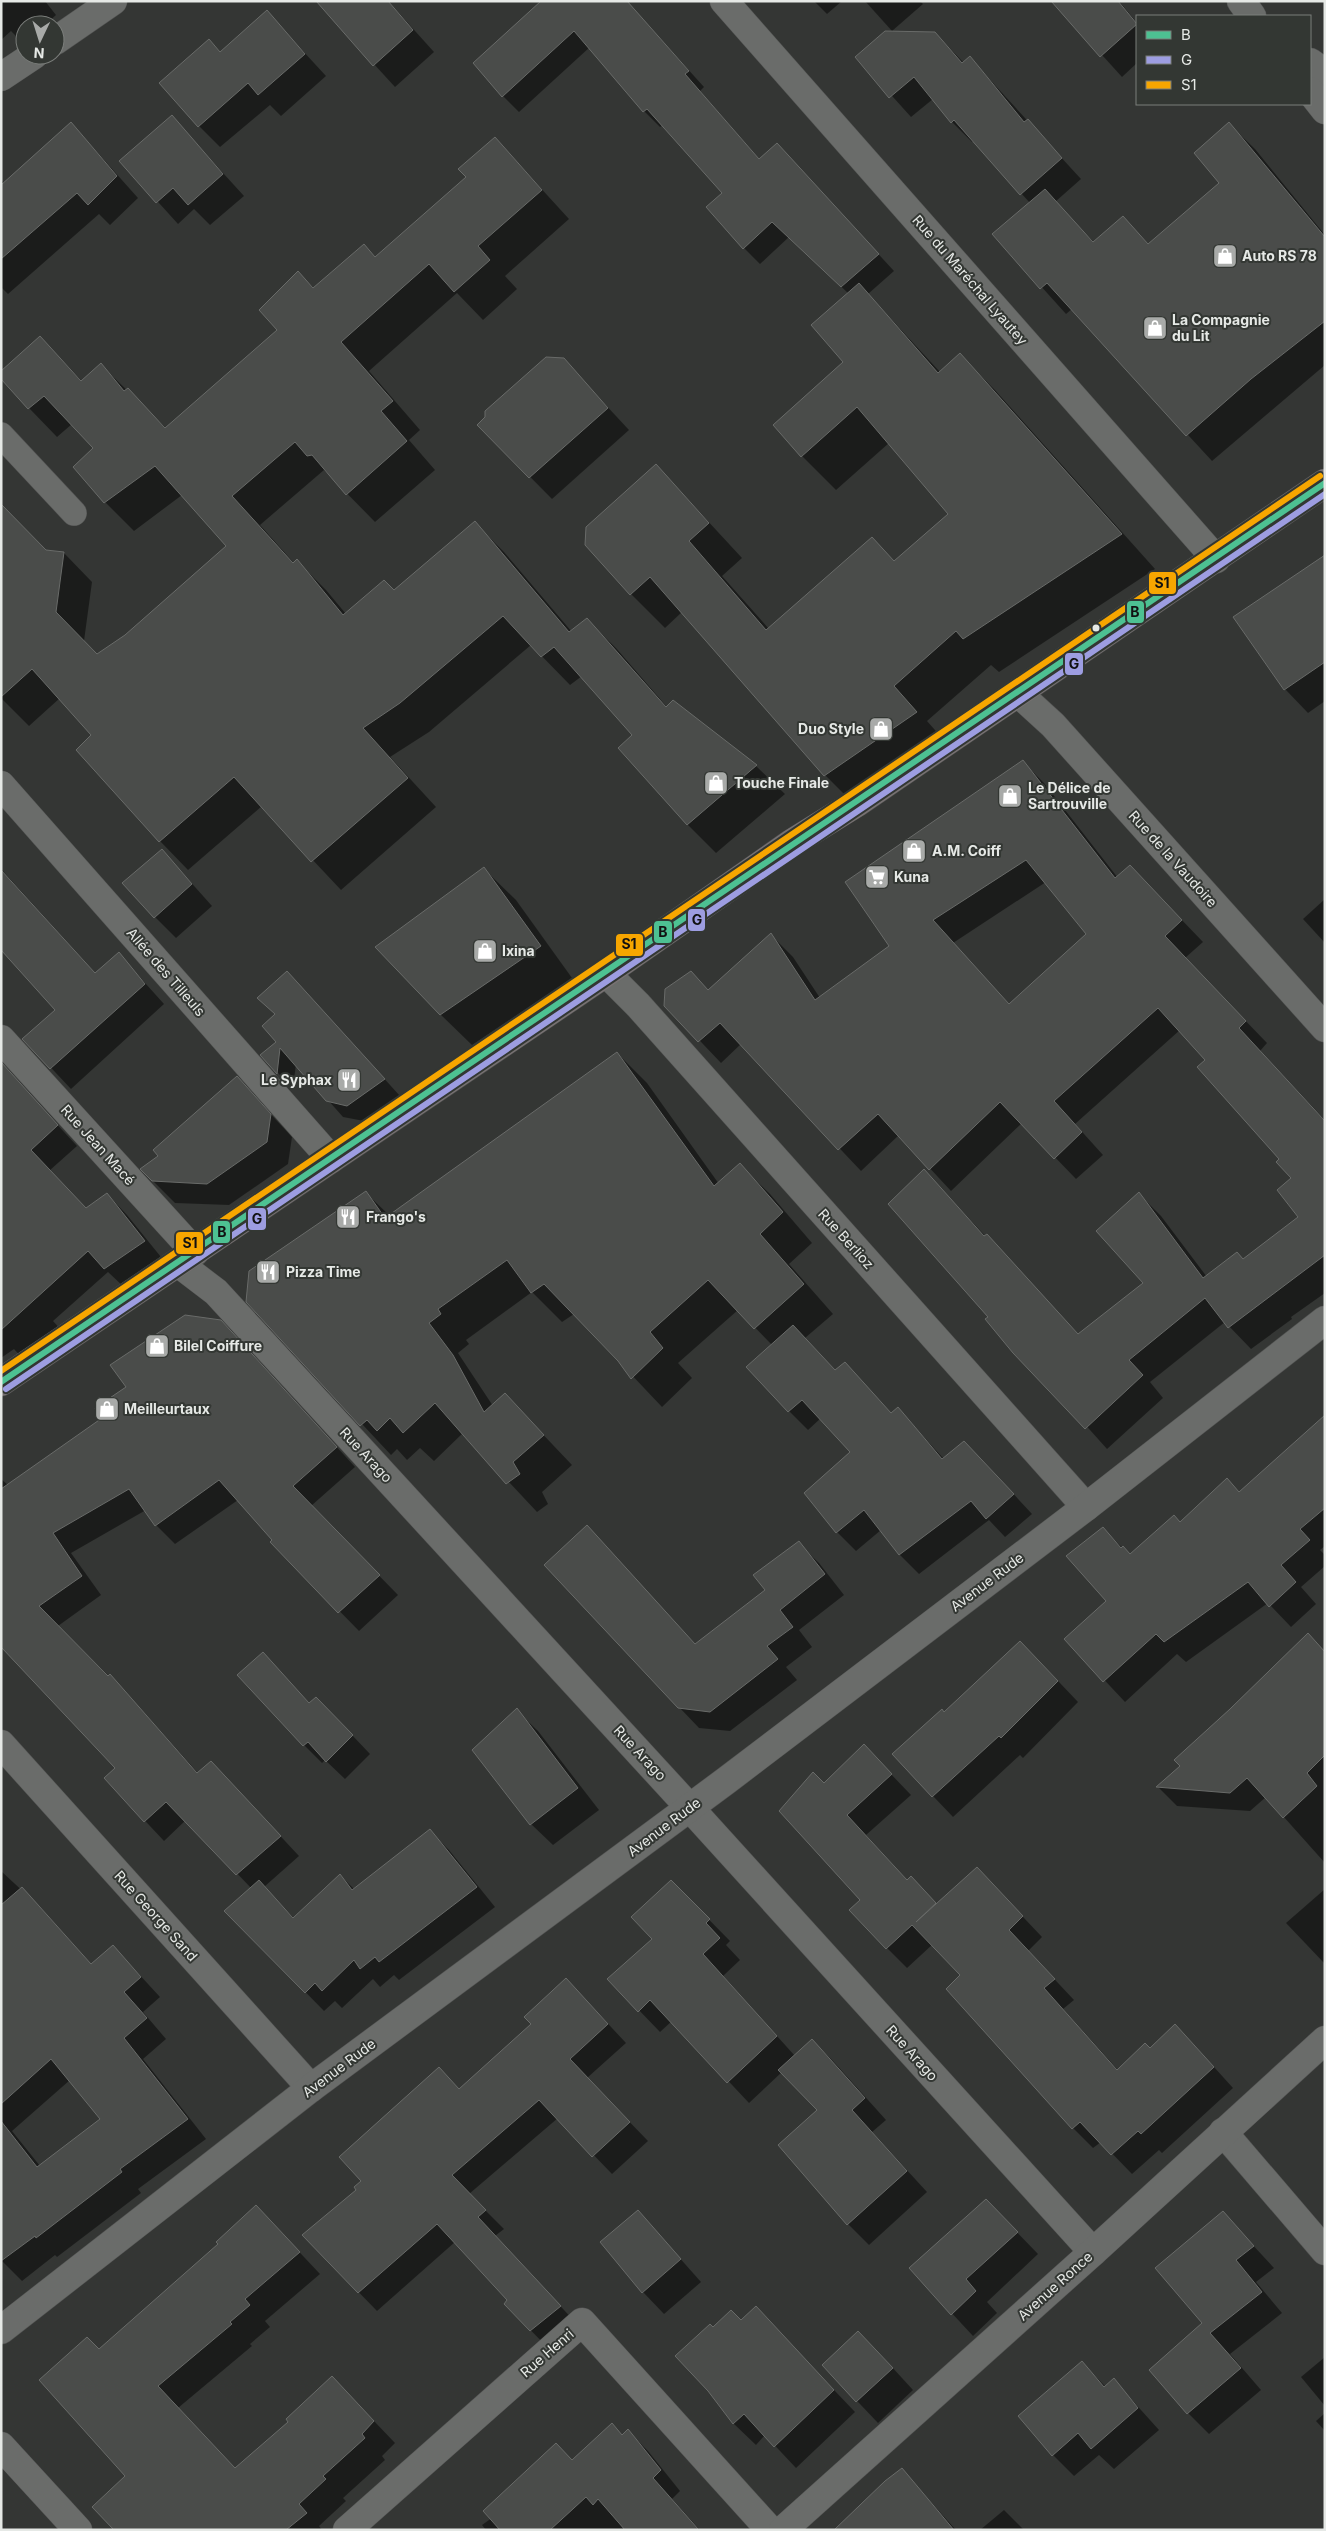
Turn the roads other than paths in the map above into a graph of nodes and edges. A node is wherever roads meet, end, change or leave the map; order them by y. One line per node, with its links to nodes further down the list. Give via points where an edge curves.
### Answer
1 (113, 1): 5 (street)
2 (724, 1): 15 (street, Rue du Maréchal Lyautey)
3 (1240, 1): 4 (street)
4 (1251, 15)
5 (65, 34)
6 (1311, 63): 8 (street)
7 (20, 65): 9 (street)
8 (1325, 73)
9 (1, 78)
10 (1311, 92): 11 (street)
11 (1325, 110)
12 (1, 435): 14 (lane)
13 (1325, 483): 15 (main road)
14 (74, 513)
15 (1216, 559): 16 (main road)
16 (1018, 693): 18 (main road, via 792,843); 19 (street, Rue de la Vaudoire, via 1053,725)
17 (1, 785): 21 (street, Allée des Tilleuls)
18 (606, 973): 21 (main road); 25 (street, Rue Berlioz)
19 (1325, 1028)
20 (1, 1039): 22 (street, Rue Jean Macé)
21 (331, 1159): 22 (main road)
22 (187, 1257): 24 (main road); 27 (street, Rue Arago)
23 (1325, 1320): 25 (street, Avenue Rude)
24 (1, 1382)
25 (1086, 1507): 27 (street, Avenue Rude)
26 (1, 1744): 29 (street, Rue George Sand)
27 (690, 1808): 29 (street, Avenue Rude); 32 (street, Rue Arago)
28 (1325, 2040): 30 (street, Avenue Ronce)
29 (311, 2088): 33 (street, Avenue Rude)
30 (1223, 2132): 31 (street); 32 (street, Avenue Ronce)
31 (1325, 2250)
32 (1093, 2252): 38 (street, Avenue Ronce)
33 (1, 2330)
34 (1, 2446): 35 (street)
35 (78, 2530)
36 (347, 2530): 37 (street, Rue Henri, via 582,2322)
37 (770, 2530)
38 (783, 2530)

